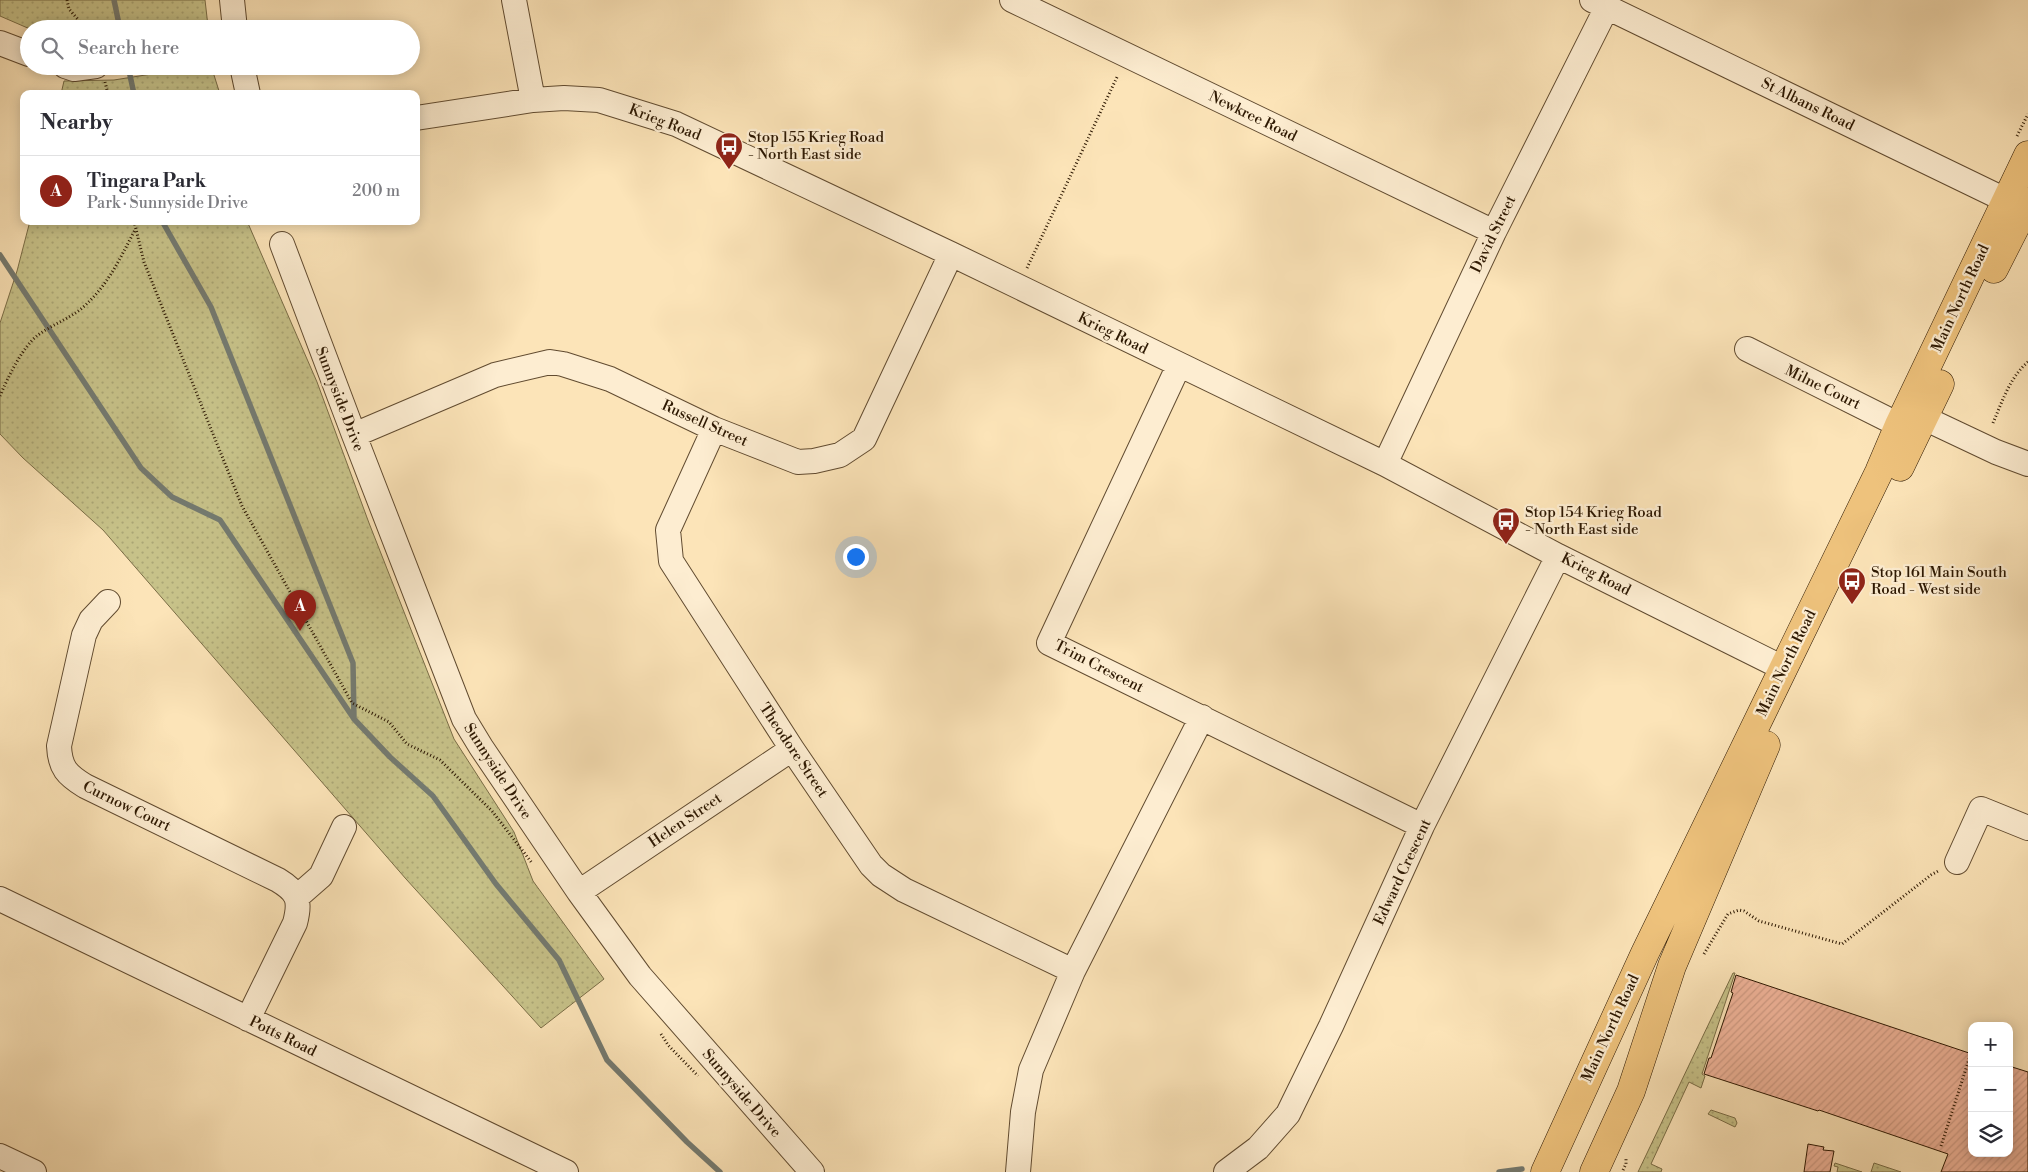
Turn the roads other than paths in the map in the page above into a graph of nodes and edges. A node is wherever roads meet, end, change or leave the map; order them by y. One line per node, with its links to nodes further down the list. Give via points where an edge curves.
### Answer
1 (232, 0): 5 (street)
2 (514, 0): 10 (street)
3 (1012, 0): 14 (street, Newkree Road)
4 (1599, 4): 13 (street, St Albans Road); 14 (street, David Street)
5 (234, 20)
6 (0, 43): 7 (street)
7 (20, 51)
8 (244, 75): 9 (street)
9 (247, 90)
10 (533, 100): 11 (street, Krieg Road); 16 (street, Krieg Road, via 599,100 676,124)
11 (420, 117)
12 (2028, 155): 13 (main road, Main North Road)
13 (2019, 203): 19 (main road, Main North Road, via 1974,270)
14 (1494, 232): 22 (street, David Street)
15 (282, 244): 21 (street, Sunnyside Drive)
16 (952, 254): 18 (street, Krieg Road); 20 (street, Russell Street, via 864,439 840,455 798,462)
17 (1747, 349): 19 (street, Milne Court)
18 (1179, 365): 22 (street, Krieg Road); 29 (street, Trim Crescent, via 1049,643)
19 (1912, 422): 23 (street, Milne Court); 26 (main road, Main North Road); 27 (main road, Main North Road, via 1879,472)
20 (714, 430): 21 (street, Russell Street, via 610,379 550,362 495,375); 30 (street, Theodore Street, via 668,530 671,560)
21 (354, 436): 35 (street, Sunnyside Drive, via 464,719)
22 (1386, 464): 24 (street, Krieg Road)
23 (2028, 464)
24 (1558, 556): 27 (street, Krieg Road); 31 (street, Edward Crescent)
25 (108, 602): 36 (street, Curnow Court, via 91,620 84,635 59,746 62,766 73,779 85,786 278,880 289,886)
26 (1816, 644): 27 (main road); 28 (main road, Main North Road)
27 (1783, 668): 28 (main road); 46 (main road, Main North Road, via 1641,961)
28 (1787, 702): 47 (main road, Main North Road, via 1672,966 1631,1092)
29 (1202, 717): 31 (street, Trim Crescent); 38 (street)
30 (792, 749): 35 (street, Helen Street); 38 (street, Theodore Street, via 880,875 904,890)
31 (1422, 826): 45 (street, Edward Crescent, via 1288,1114 1258,1148)
32 (344, 827): 36 (street, via 321,876)
33 (2028, 828): 34 (street, via 1981,809)
34 (1957, 862)
35 (579, 892): 43 (street, Sunnyside Drive, via 640,976)
36 (297, 897): 39 (street, via 299,909 295,922)
37 (1, 902): 39 (street, Potts Road)
38 (1073, 971): 44 (street, via 1031,1070 1023,1112)
39 (248, 1019): 41 (street, Potts Road)
40 (0, 1156): 42 (street)
41 (553, 1169)
42 (34, 1172)
43 (812, 1172)
44 (1018, 1172)
45 (1226, 1172)
46 (1546, 1172)
47 (1594, 1172)

